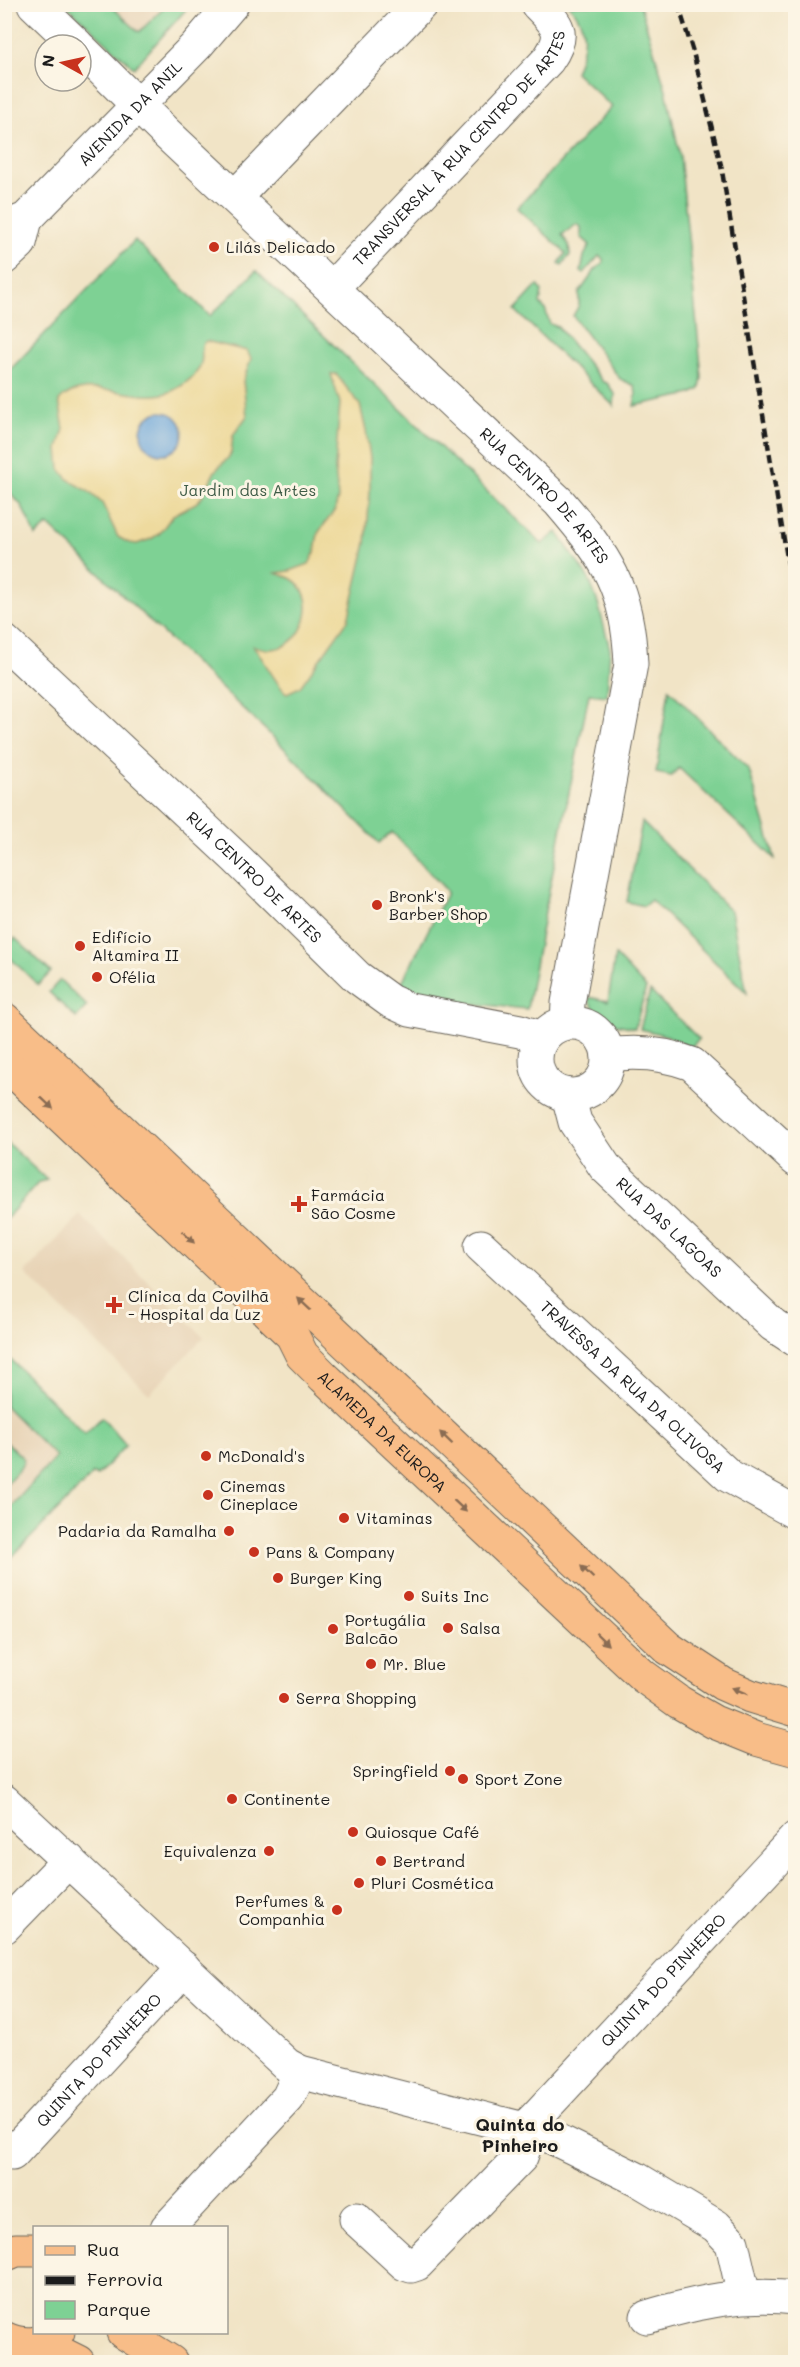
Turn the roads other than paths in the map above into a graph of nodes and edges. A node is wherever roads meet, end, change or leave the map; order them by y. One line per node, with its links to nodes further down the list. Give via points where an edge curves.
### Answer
1 (34, 4): 5 (street)
2 (232, 4): 7 (street, AVENIDA DA ANIL)
3 (421, 4): 8 (street)
4 (537, 4): 11 (street, TRANSVERSAL À RUA CENTRO DE ARTES, via 558,27 556,49)
5 (64, 33)
6 (93, 61): 7 (street, RUA CENTRO DE ARTES)
7 (138, 105): 8 (street, RUA CENTRO DE ARTES); 9 (street, AVENIDA DA ANIL)
8 (235, 197): 11 (street, RUA CENTRO DE ARTES)
9 (15, 224): 10 (street, AVENIDA DA ANIL, via 20,243)
10 (4, 258)
11 (332, 288): 14 (street, RUA CENTRO DE ARTES, via 559,502 612,571 625,608 631,664 568,1003)
12 (4, 641): 14 (street, RUA CENTRO DE ARTES, via 377,993 410,1010 520,1031)
13 (4, 1019): 22 (main road, one-way to 13, via 723,1684 668,1648)
14 (555, 1030): 15 (street, RUA CENTRO DE ARTES, via 577,1023 594,1030); 17 (street, RUA CENTRO DE ARTES, via 536,1055 537,1066 549,1086)
15 (608, 1055): 17 (street, via 596,1086); 18 (street, via 648,1053 692,1064)
16 (4, 1062): 23 (main road, ALAMEDA DA EUROPA, one-way to 23, via 292,1335 302,1355 324,1377 622,1658 679,1702 714,1722)
17 (568, 1095): 20 (street, RUA DAS LAGOAS, via 575,1122 605,1167)
18 (795, 1160)
19 (481, 1246): 21 (street, TRAVESSA DA RUA DA OLIVOSA, via 729,1476)
20 (795, 1340)
21 (795, 1514)
22 (795, 1710)
23 (795, 1750)
24 (4, 1801): 26 (street)
25 (795, 1838): 30 (street, QUINTA DO PINHEIRO)
26 (69, 1860): 27 (street); 28 (street)
27 (4, 1927)
28 (184, 1968): 29 (street, via 273,2053); 31 (street, QUINTA DO PINHEIRO)
29 (300, 2072): 30 (street, via 513,2127); 33 (street, via 288,2098)
30 (528, 2125): 32 (street, via 521,2157 417,2264 405,2264); 34 (street, via 637,2180 716,2226 732,2243)
31 (12, 2154)
32 (356, 2218)
33 (168, 2226)
34 (744, 2296): 35 (street); 36 (street)
35 (795, 2298)
36 (647, 2317)
37 (126, 2334): 40 (main road)
38 (30, 2344): 39 (main road)
39 (78, 2362)
40 (171, 2362)

